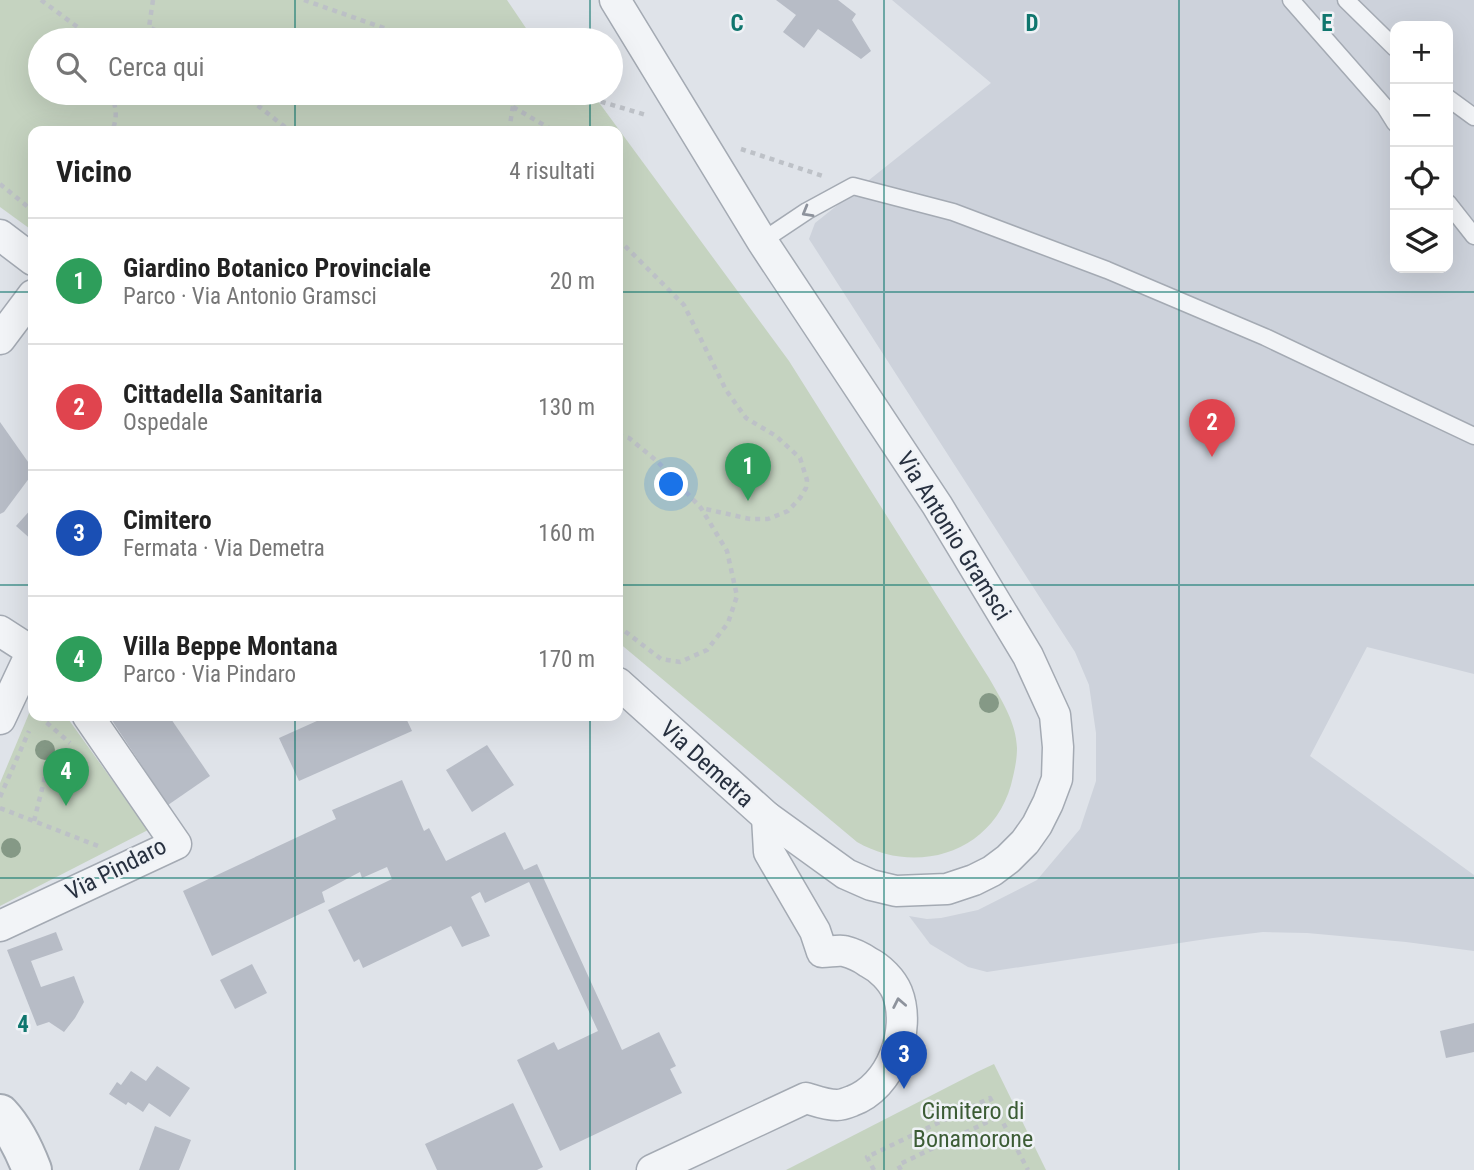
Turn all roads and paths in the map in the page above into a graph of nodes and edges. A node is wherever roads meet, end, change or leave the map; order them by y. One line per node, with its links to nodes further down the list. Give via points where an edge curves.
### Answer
1 (41, 0): 7 (path)
2 (153, 0): 8 (path)
3 (304, 0): 9 (path)
4 (615, 0): 30 (street, Via Antonio Gramsci)
5 (1291, 0): 16 (lane)
6 (1346, 0): 10 (lane)
7 (79, 28)
8 (151, 28)
9 (384, 28)
10 (1390, 43)
11 (1453, 102): 18 (lane)
12 (115, 105): 19 (path)
13 (257, 105): 20 (path)
14 (611, 105): 17 (path)
15 (513, 107): 21 (path); 22 (path)
16 (1390, 115)
17 (646, 116)
18 (1474, 117)
19 (114, 126)
20 (284, 126)
21 (510, 126)
22 (546, 126)
23 (740, 149): 25 (path)
24 (0, 184): 26 (path)
25 (853, 186): 30 (lane, one-way to 30); 35 (lane, via 953,212 1107,270 1265,337)
26 (28, 207)
27 (1453, 209): 29 (lane)
28 (0, 235): 32 (street)
29 (1474, 236)
30 (762, 241): 49 (street, Via Antonio Gramsci, via 937,505 1028,656 1055,715 1058,747 1057,779 1025,842 992,871 947,889 896,891 871,885 846,874)
31 (623, 244): 37 (path, via 684,305 726,390 746,418 800,458 807,480 788,511 768,519)
32 (28, 256)
33 (28, 302): 34 (street)
34 (0, 339)
35 (1474, 436)
36 (623, 437): 37 (path, via 658,462)
37 (701, 508): 38 (path, via 727,551 737,596 728,623 707,650 680,662 661,659)
38 (623, 630)
39 (0, 631): 40 (street)
40 (28, 648)
41 (28, 659): 43 (street)
42 (623, 687): 49 (street, Via Demetra)
43 (0, 719)
44 (91, 721): 52 (street, Via Pindaro, via 176,844)
45 (30, 727): 47 (path)
46 (76, 749): 50 (path, via 48,765)
47 (0, 797)
48 (0, 808): 50 (path)
49 (767, 817): 56 (street, Via Demetra, one-way to 49, via 806,1098 839,1105 858,1099 873,1089 891,1062 902,1031 898,995 876,966 843,951 822,952 815,931 769,852)
50 (34, 821): 51 (path)
51 (98, 846)
52 (0, 926)
53 (0, 1114): 55 (street, via 18,1138)
54 (1000, 1116): 57 (path, via 990,1098 867,1157); 58 (path, via 898,1165); 59 (path)
55 (32, 1170)
56 (652, 1170)
57 (874, 1170)
58 (901, 1170)
59 (1028, 1170)

